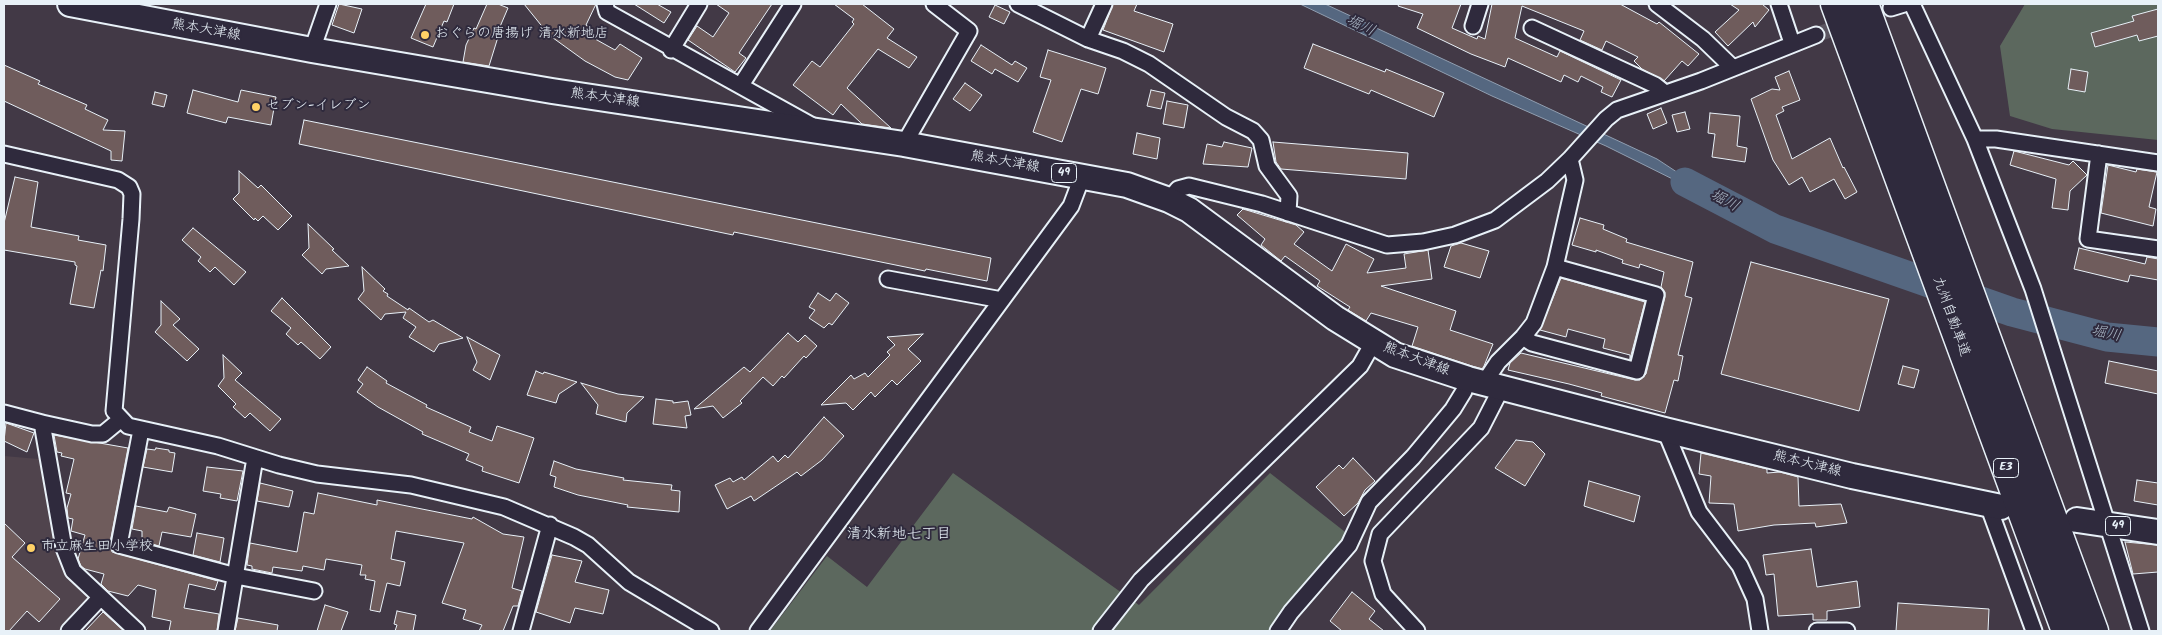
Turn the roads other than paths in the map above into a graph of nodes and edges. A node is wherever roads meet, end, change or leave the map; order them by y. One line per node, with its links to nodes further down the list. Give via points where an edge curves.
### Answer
1 (70, 4): 20 (main road, 熊本大津線 / 49)
2 (328, 4): 20 (street)
3 (605, 4): 21 (street, via 607,12)
4 (699, 4): 21 (street)
5 (793, 4): 23 (street)
6 (934, 4): 27 (street, via 969,31)
7 (1018, 4): 18 (street)
8 (1104, 4): 18 (street)
9 (1480, 4): 15 (street)
10 (1657, 4): 22 (street, via 1703,39)
11 (1779, 4): 19 (street)
12 (1834, 4): 69 (highway, 九州自動車道 / E3)
13 (1864, 4): 70 (highway, 九州自動車道 / E3)
14 (1912, 4): 26 (street)
15 (1472, 26)
16 (1532, 28): 24 (street, via 1655,85)
17 (1816, 35): 19 (street)
18 (1088, 39): 34 (street, via 1122,50 1149,64 1226,117 1253,131 1261,140 1267,166 1289,196)
19 (1792, 43): 22 (street)
20 (312, 50): 25 (main road, 熊本大津線 / 49, via 552,91)
21 (672, 50): 23 (street)
22 (1733, 68): 24 (street)
23 (740, 85): 25 (street)
24 (1665, 93): 30 (street, via 1617,110)
25 (821, 131): 27 (main road, 熊本大津線 / 49)
26 (1975, 139): 29 (street, via 1996,139); 50 (street, via 2050,338)
27 (904, 144): 32 (main road, 熊本大津線 / 49)
28 (4, 154): 43 (street, via 118,180 130,187 131,219 114,411)
29 (2099, 154): 31 (street); 35 (street, via 2088,239)
30 (1570, 159): 34 (street, via 1547,181 1495,220 1455,235 1423,242 1387,245); 36 (street, via 1575,180)
31 (2158, 164)
32 (1082, 177): 33 (main road, 熊本大津線 / 49, via 1127,185); 38 (street, via 1071,206)
33 (1169, 200): 34 (street, via 1178,189 1189,186); 40 (main road, 熊本大津線 / 49, via 1189,210)
34 (1288, 212)
35 (2158, 250)
36 (1555, 267): 39 (street, via 1534,323); 39 (street, via 1656,295 1637,371 1532,343)
37 (888, 279): 38 (street)
38 (1002, 300): 61 (street)
39 (1523, 337): 41 (street, via 1498,362)
40 (1373, 343): 41 (main road, 熊本大津線 / 49, via 1395,355); 62 (street, via 1360,366 1141,580)
41 (1484, 383): 46 (main road, 熊本大津線 / 49); 63 (street, via 1464,391 1414,457 1369,502 1349,545 1290,612); 64 (street, via 1480,428 1380,534 1373,561 1383,594)
42 (4, 413): 44 (street)
43 (120, 420): 44 (street, via 104,434); 45 (street)
44 (42, 423): 55 (street, via 64,548 73,571)
45 (141, 430): 47 (street, via 218,446); 53 (street, via 119,544)
46 (1665, 430): 48 (main road, 熊本大津線 / 49, via 1852,476); 65 (street, via 1699,512 1740,566 1755,598)
47 (255, 458): 51 (street, via 317,474 412,485 458,495 504,507); 53 (street)
48 (1995, 506): 68 (street)
49 (2077, 520): 50 (main road, 49)
50 (2106, 524): 52 (main road, 49); 71 (street)
51 (550, 525): 59 (street); 60 (street, via 588,545 629,582)
52 (2158, 532)
53 (236, 576): 54 (street); 58 (street)
54 (314, 591)
55 (100, 598): 56 (street); 57 (street)
56 (69, 631)
57 (137, 631)
58 (226, 631)
59 (521, 631)
60 (710, 631)
61 (758, 631)
62 (1101, 631)
63 (1278, 631)
64 (1417, 631)
65 (1760, 631)
66 (1817, 631): 67 (street)
67 (1847, 631)
68 (2034, 631)
69 (2066, 631)
70 (2094, 631)
71 (2140, 631)

